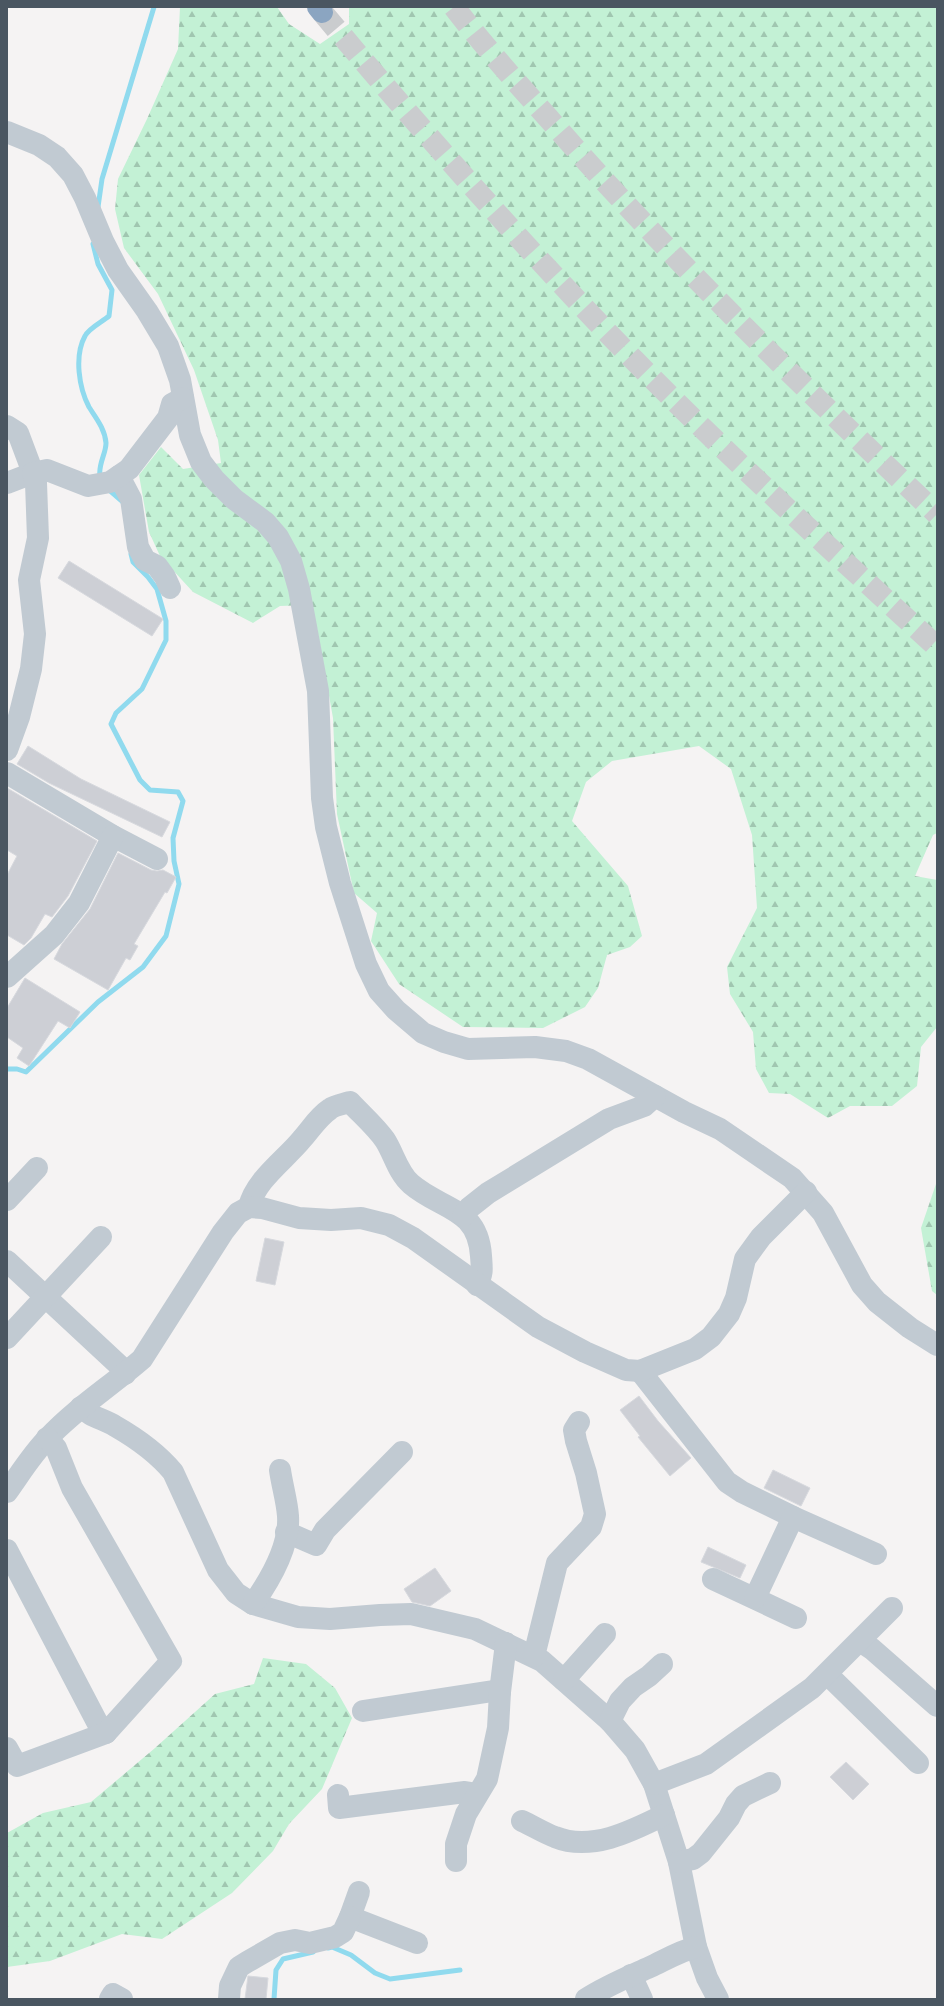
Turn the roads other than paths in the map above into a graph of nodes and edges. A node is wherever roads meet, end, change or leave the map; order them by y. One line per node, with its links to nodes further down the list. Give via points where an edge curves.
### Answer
1 (7, 132): 2 (street, via 39,145 57,157 73,175 118,270 148,311 168,346 180,380)
2 (183, 398): 5 (street, via 172,404 168,418 129,469); 13 (street, via 190,435 202,462 214,479 265,522 278,537 291,561 299,589 318,691 322,798 326,827 340,883 366,964 379,991 396,1010 424,1033 444,1042 468,1049 535,1047 566,1051 588,1059)
3 (7, 426): 4 (street, via 18,432)
4 (33, 473): 5 (street, via 47,470 88,486 110,482); 6 (street); 8 (street, via 36,483 38,538 29,580 35,634 31,669 19,717)
5 (119, 476): 7 (street, via 130,498 138,547 145,560 157,566)
6 (7, 483)
7 (170, 588)
8 (7, 750)
9 (7, 773): 10 (street)
10 (113, 836): 11 (street); 12 (street, via 75,908 54,935)
11 (157, 859)
12 (7, 976)
13 (655, 1096): 15 (street, via 720,1129 792,1178); 18 (street, via 644,1106 609,1119 502,1185 469,1208)
14 (37, 1168): 16 (street)
15 (806, 1192): 24 (street, via 823,1213 862,1285 877,1302); 25 (street, via 761,1238 745,1259 736,1298 729,1314 711,1337 695,1349)
16 (7, 1200)
17 (249, 1207): 18 (street, via 251,1199 312,1125 330,1108 350,1102 385,1140 402,1173 411,1184); 21 (street, via 299,1218 361,1218 389,1225 413,1238); 26 (street, via 238,1212 223,1232 142,1359)
18 (463, 1216): 21 (street, via 477,1232 481,1249 483,1275)
19 (101, 1237): 22 (street)
20 (7, 1262): 22 (street)
21 (477, 1285): 25 (street, via 538,1327 585,1352 626,1370)
22 (45, 1297): 23 (street); 26 (street, via 122,1368)
23 (7, 1338)
24 (937, 1345)
25 (640, 1371): 33 (street, via 727,1482)
26 (125, 1374): 27 (street)
27 (81, 1406): 29 (street); 39 (street, via 86,1412 115,1426 163,1460 173,1472 218,1570 236,1593)
28 (579, 1422): 45 (street, via 574,1430 575,1436 595,1514 590,1527 557,1563)
29 (47, 1438): 32 (street); 53 (street, via 56,1448 72,1488 170,1661)
30 (402, 1452): 34 (street, via 325,1530 316,1545)
31 (280, 1470): 34 (street, via 288,1517)
32 (7, 1492)
33 (793, 1517): 36 (street); 38 (street)
34 (286, 1532): 39 (street, via 274,1568)
35 (7, 1550): 53 (street, via 97,1722)
36 (876, 1554)
37 (713, 1579): 38 (street)
38 (755, 1598): 41 (street)
39 (253, 1604): 44 (street, via 298,1617 330,1620 411,1614 475,1629)
40 (892, 1608): 43 (street)
41 (796, 1618)
42 (605, 1634): 48 (street)
43 (860, 1641): 47 (street); 50 (street)
44 (506, 1643): 45 (street); 49 (street)
45 (534, 1656): 48 (street)
46 (662, 1664): 52 (street, via 620,1701)
47 (827, 1674): 55 (street); 57 (street, via 812,1688 706,1764)
48 (564, 1680): 52 (street)
49 (500, 1692): 51 (street); 58 (street, via 498,1728 487,1779)
50 (937, 1706)
51 (363, 1711)
52 (610, 1721): 57 (street, via 635,1750)
53 (106, 1733): 54 (street, via 17,1766)
54 (7, 1748)
55 (918, 1763)
56 (770, 1783): 63 (street, via 743,1796 701,1853 693,1859)
57 (654, 1784): 60 (street)
58 (477, 1794): 59 (street, via 465,1792 339,1808); 62 (street, via 466,1814 456,1844)
59 (338, 1795)
60 (664, 1816): 61 (street, via 640,1828 604,1840 576,1842 556,1838); 63 (street)
61 (522, 1821)
62 (456, 1861)
63 (679, 1862): 67 (street)
64 (359, 1892): 65 (street)
65 (350, 1917): 66 (street); 71 (street, via 343,1932 336,1937 310,1943 295,1940 280,1943 239,1967 230,1986)
66 (417, 1943)
67 (696, 1947): 68 (street); 74 (street)
68 (631, 1975): 72 (street); 73 (street)
69 (110, 1999): 70 (street, via 113,1994)
70 (122, 1999)
71 (229, 1999)
72 (586, 1999)
73 (642, 1999)
74 (718, 1999)

